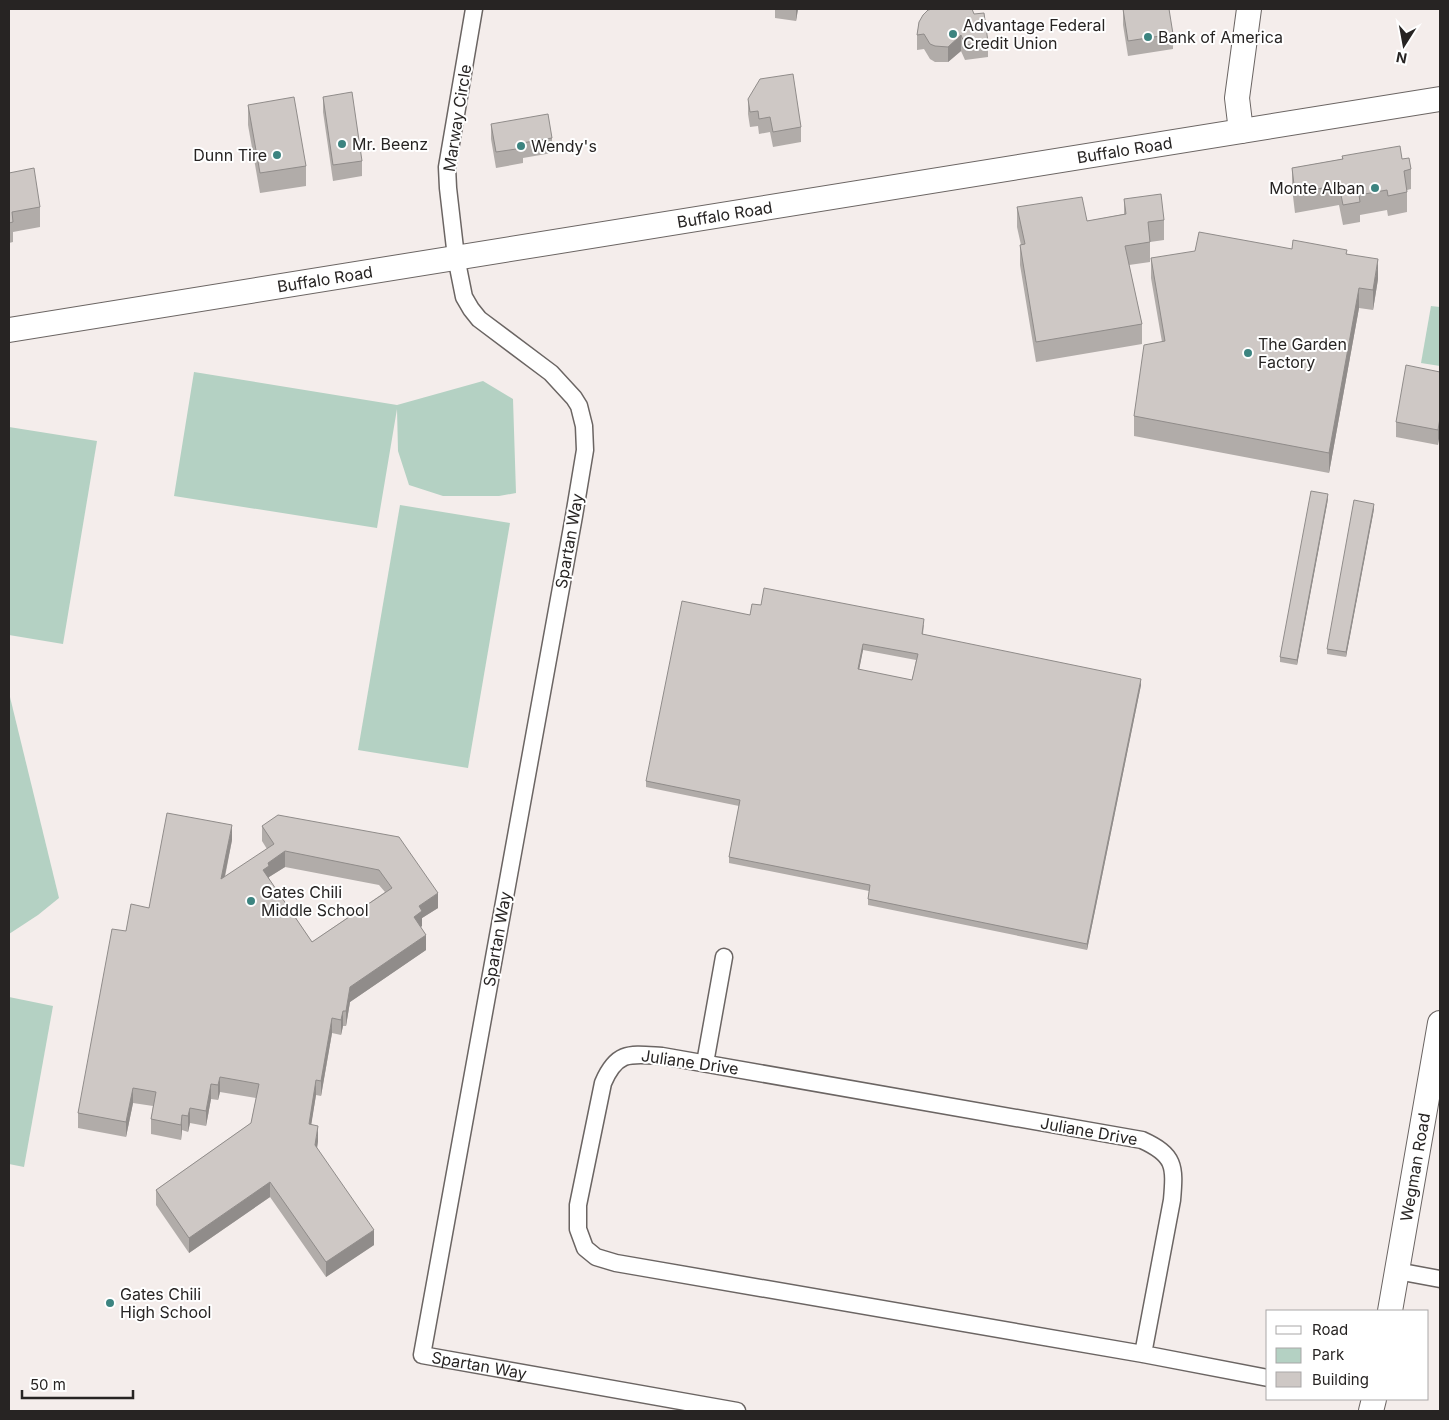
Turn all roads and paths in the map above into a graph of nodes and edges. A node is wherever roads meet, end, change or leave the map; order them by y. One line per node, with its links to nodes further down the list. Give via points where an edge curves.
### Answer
1 (474, 9): 5 (street, Marway Circle, via 447,166)
2 (1249, 9): 4 (main road, via 1237,98)
3 (1440, 99): 4 (main road, Buffalo Road)
4 (1241, 131): 5 (main road, Buffalo Road)
5 (456, 257): 6 (main road, Buffalo Road); 15 (street, Spartan Way, via 464,297 479,319 551,372 574,398 584,426 585,450 422,1355)
6 (9, 330)
7 (724, 957): 9 (street)
8 (1440, 1023): 10 (main road, Wegman Road)
9 (705, 1064): 13 (street, Juliane Drive, via 1142,1140 1158,1148 1169,1159 1174,1176); 13 (street, Juliane Drive, via 632,1054 620,1058 609,1069 603,1083 578,1205 578,1229 585,1248 596,1257 626,1265)
10 (1397, 1271): 11 (street); 12 (main road, Wegman Road)
11 (1440, 1279)
12 (1390, 1310)
13 (1143, 1354): 14 (street, Juliane Drive)
14 (1266, 1378)
15 (737, 1411)

